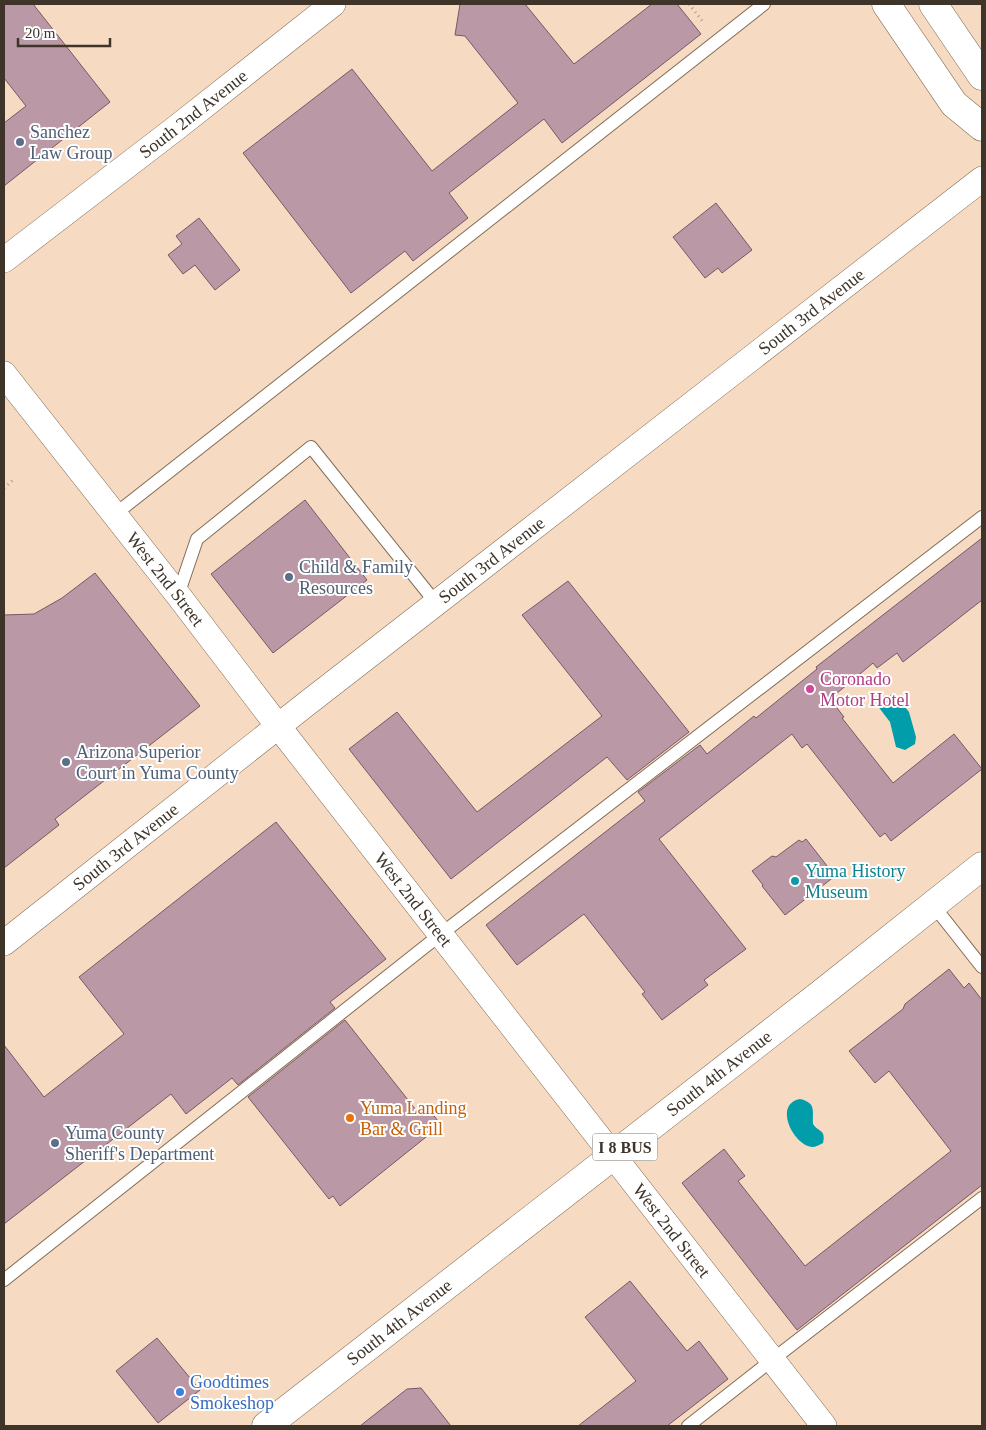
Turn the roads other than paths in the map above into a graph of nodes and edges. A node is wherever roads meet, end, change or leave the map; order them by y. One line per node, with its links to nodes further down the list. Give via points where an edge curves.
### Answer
1 (333, 4): 8 (street, South 2nd Avenue)
2 (764, 4): 10 (lane)
3 (886, 4): 6 (main road, via 954,104)
4 (933, 4): 5 (main road)
5 (982, 76)
6 (982, 127)
7 (982, 179): 13 (street, South 3rd Avenue)
8 (4, 260)
9 (4, 374): 10 (street, West 2nd Street)
10 (114, 515): 12 (street, West 2nd Street)
11 (982, 517): 17 (lane)
12 (178, 595): 13 (lane, via 197,539 311,447); 14 (street, West 2nd Street)
13 (436, 603): 14 (street, South 3rd Avenue)
14 (278, 726): 17 (street, West 2nd Street); 18 (street, South 3rd Avenue)
15 (982, 866): 16 (main road, South 4th Avenue / I 8 BUS)
16 (933, 905): 19 (lane); 20 (main road, South 4th Avenue / I 8 BUS)
17 (441, 934): 20 (street, West 2nd Street); 22 (lane)
18 (4, 943)
19 (982, 967)
20 (613, 1156): 23 (street, West 2nd Street); 24 (main road, South 4th Avenue / I 8 BUS)
21 (982, 1198): 23 (lane)
22 (4, 1280)
23 (772, 1360): 25 (lane); 26 (street, West 2nd Street)
24 (266, 1426)
25 (688, 1426)
26 (824, 1426)

